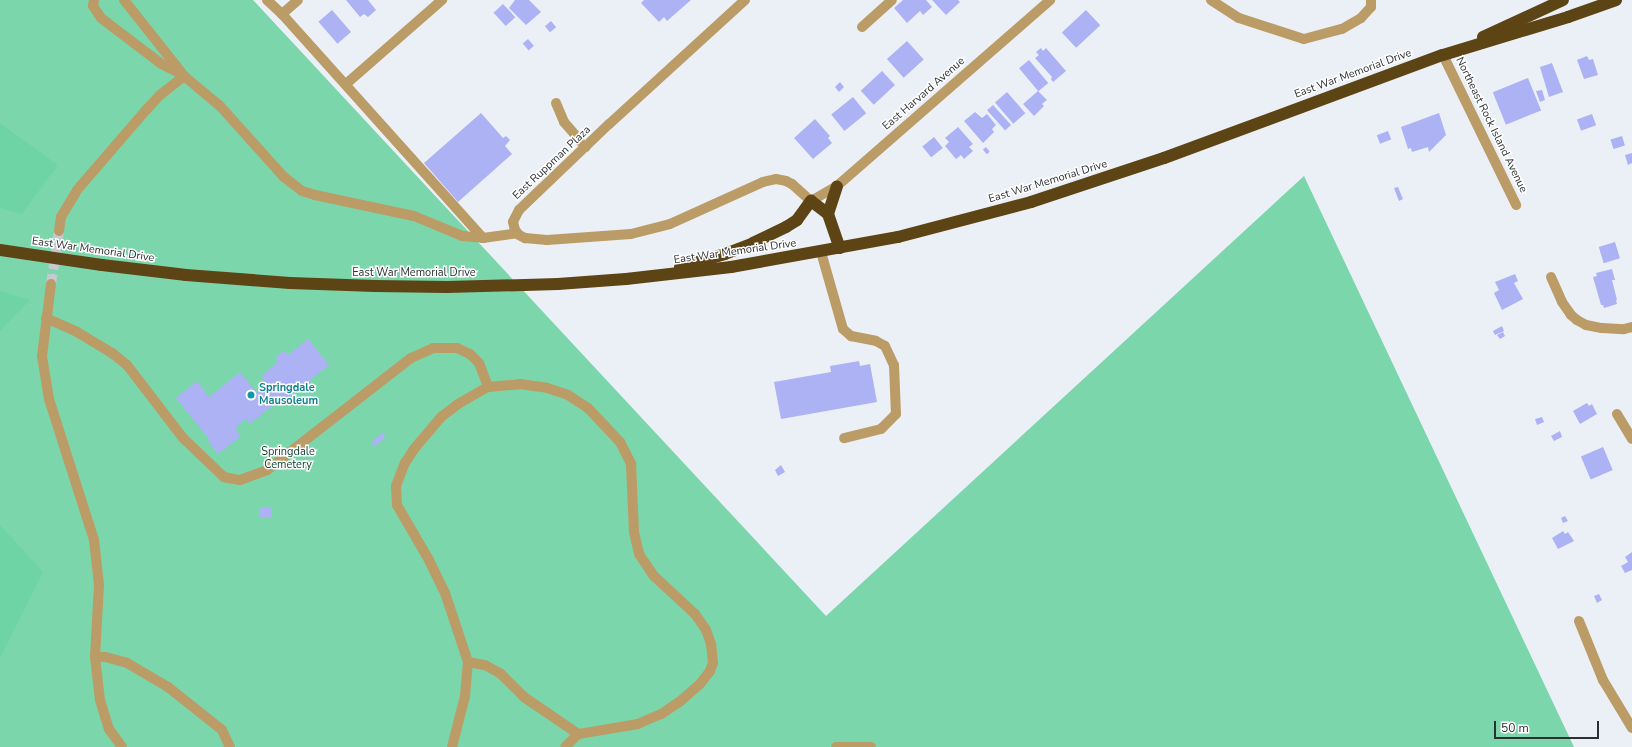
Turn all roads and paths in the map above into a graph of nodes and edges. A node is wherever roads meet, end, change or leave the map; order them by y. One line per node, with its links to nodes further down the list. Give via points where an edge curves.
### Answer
1 (94, 0): 16 (street, via 93,6 101,18 160,63)
2 (124, 0): 16 (street)
3 (267, 0): 13 (street)
4 (298, 0): 13 (street)
5 (442, 0): 17 (street)
6 (745, 0): 19 (street, East Ruppman Plaza)
7 (892, 0): 14 (street)
8 (1050, 0): 20 (street, East Harvard Avenue)
9 (1211, 0): 10 (street, via 1239,18 1304,39 1342,29 1361,18 1371,7)
10 (1371, 0)
11 (1563, 0): 15 (highway, East War Memorial Drive)
12 (1616, 0): 15 (highway, East War Memorial Drive, via 1568,18)
13 (282, 14): 17 (street)
14 (862, 27)
15 (1443, 54): 22 (street, Northeast Rock Island Avenue); 27 (highway, East War Memorial Drive, via 1086,185 960,222)
16 (184, 76): 24 (street, via 160,95 77,190 61,217); 26 (street, via 220,106 297,188 315,195 414,216 462,236)
17 (346, 84): 26 (street)
18 (556, 103): 19 (street, via 564,122)
19 (586, 147): 25 (street, East Ruppman Plaza, via 519,210 513,222)
20 (838, 186): 21 (street, East Harvard Avenue); 23 (highway)
21 (811, 201): 23 (highway); 25 (street, via 786,181 776,179 763,182 670,224 631,234 547,240 525,238); 31 (highway, via 797,220 753,243 688,265)
22 (1516, 205)
23 (828, 214): 27 (highway)
24 (59, 231)
25 (517, 233): 26 (street)
26 (483, 238)
27 (840, 248): 29 (highway, East War Memorial Drive)
28 (0, 250): 31 (highway, East War Memorial Drive, via 186,276 326,285 447,287)
29 (821, 252): 31 (highway, East War Memorial Drive, via 731,267); 37 (street, via 843,329 851,336 876,341 885,346 894,365 896,414 881,429)
30 (1551, 277): 34 (street, via 1562,302 1571,314 1586,325 1602,328)
31 (617, 280)
32 (51, 284): 33 (street)
33 (46, 318): 35 (street, via 77,332 127,365 183,438 224,477 240,480 267,470 411,358 433,348 456,348 470,354 479,363); 40 (street, via 42,356 49,399 94,540 99,585)
34 (1632, 327)
35 (488, 387): 41 (street, via 441,417 405,462 396,486 397,505 445,593); 43 (street, via 520,384 547,388 568,395 588,408 620,442 631,464 634,532 640,554 654,576 695,614 706,630 711,644 714,663 710,671 696,688 679,702 661,714 638,724)
36 (1617, 414): 38 (street)
37 (844, 438)
38 (1632, 439)
39 (1579, 621): 42 (street, via 1603,680)
40 (95, 657): 44 (street, via 100,700 109,729); 45 (street, via 127,663 168,687 222,730)
41 (468, 662): 43 (street, via 485,665 501,674 524,697); 46 (street, via 465,696)
42 (1632, 728)
43 (578, 734): 47 (street)
44 (122, 747)
45 (230, 747)
46 (452, 747)
47 (565, 747)
48 (836, 747): 49 (street)
49 (871, 747)

